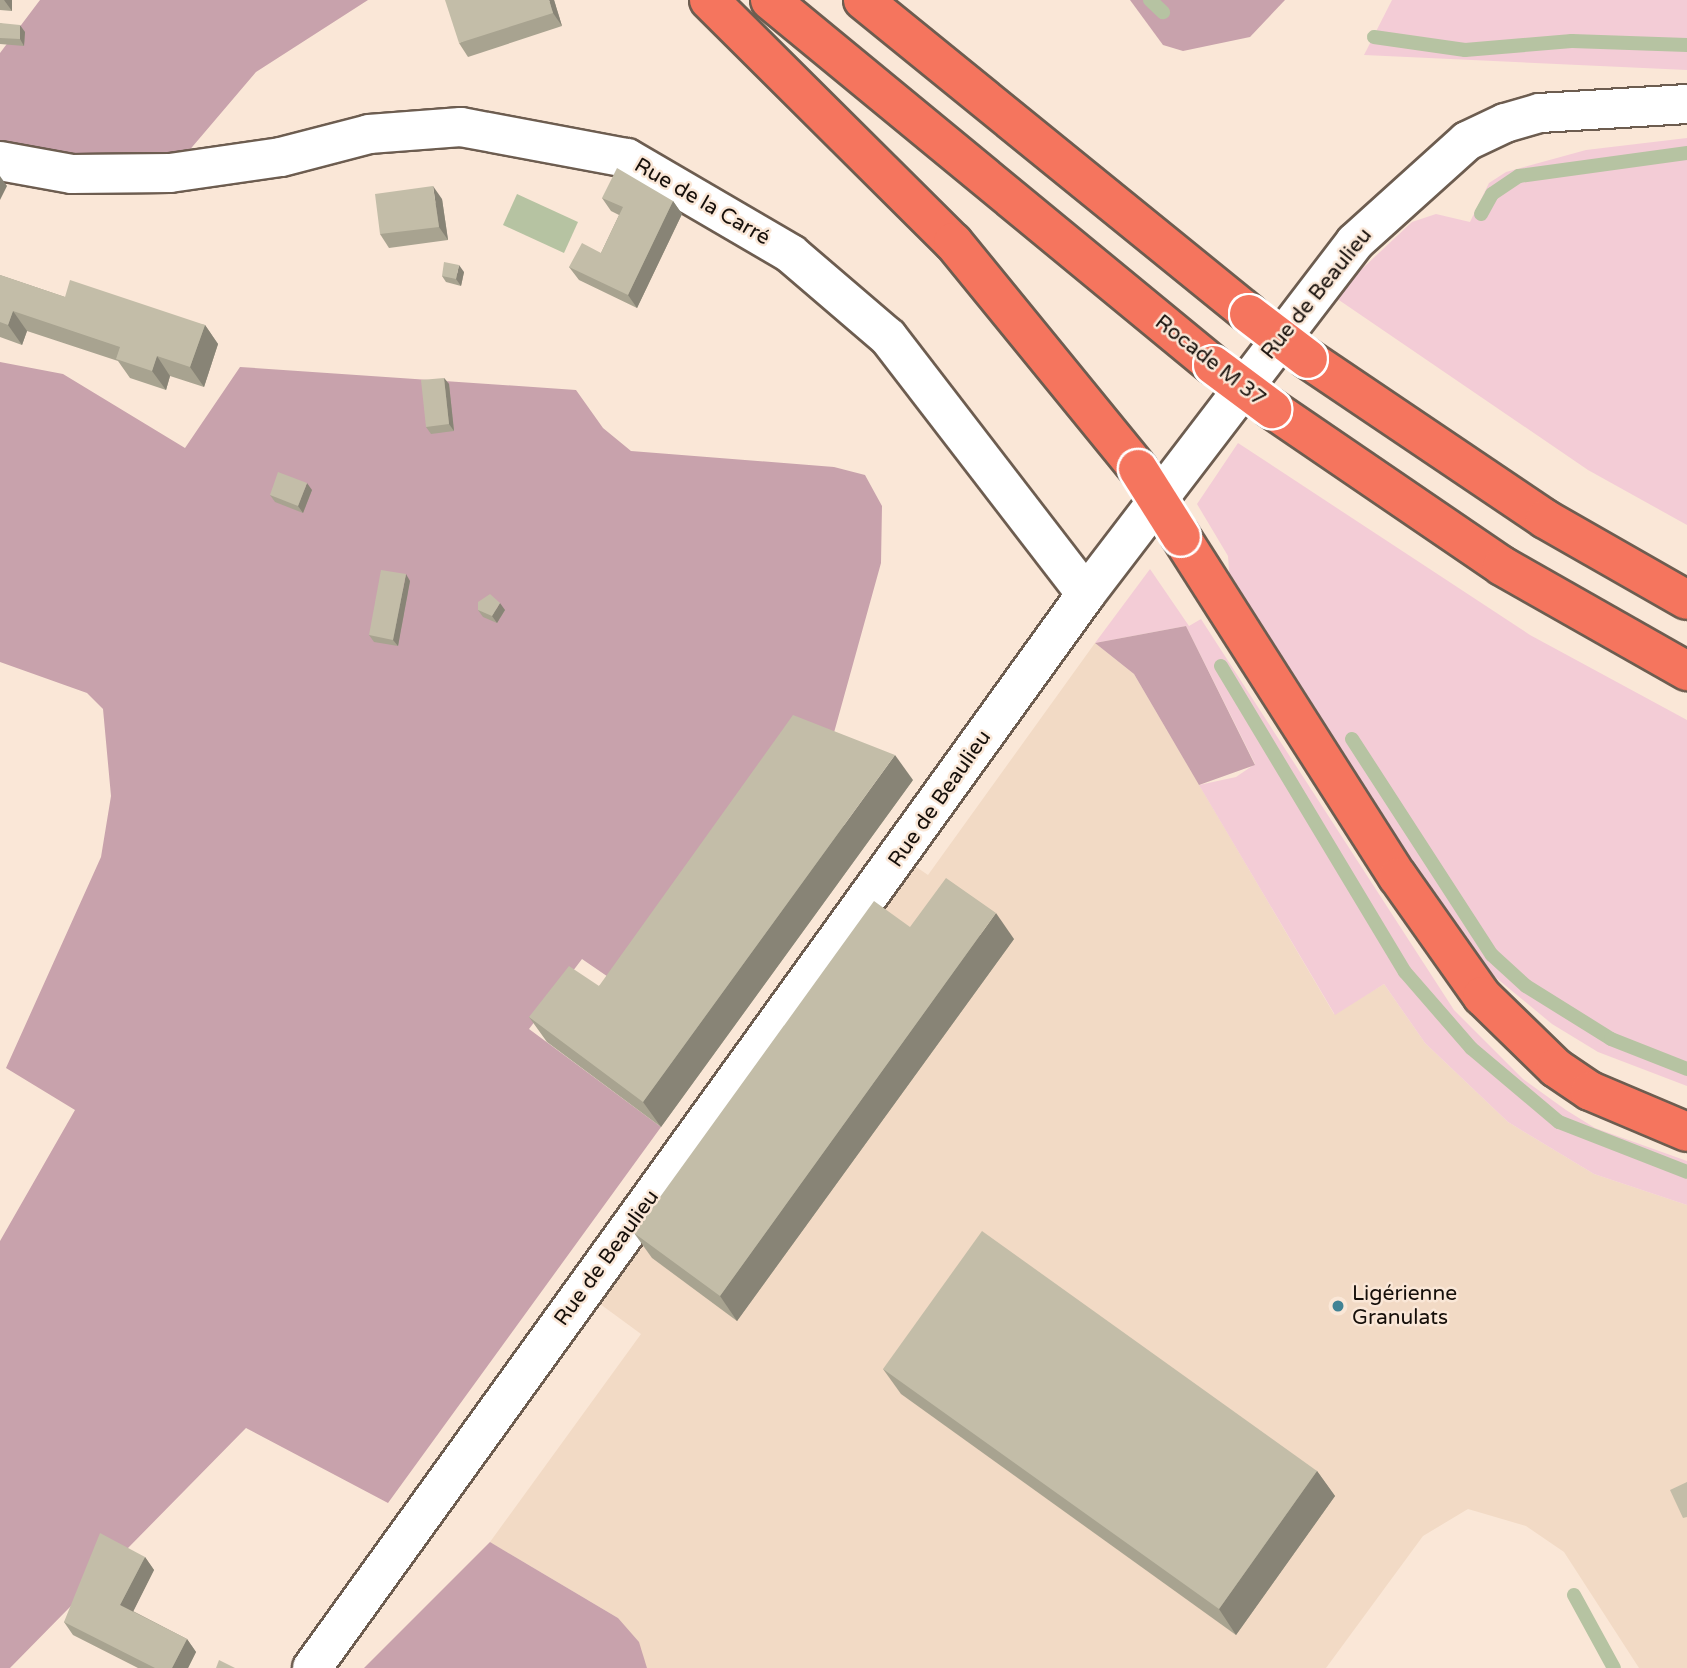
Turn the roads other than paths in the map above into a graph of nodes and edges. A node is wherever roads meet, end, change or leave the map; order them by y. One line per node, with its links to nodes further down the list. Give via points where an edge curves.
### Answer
1 (709, 0): 9 (highway, bridge, via 953,242 1138,469 1398,877 1482,996 1579,1083 1626,1110)
2 (770, 0): 8 (highway, Rocade M 37, bridge, via 1272,409 1502,566)
3 (863, 0): 7 (highway, bridge, via 1308,359 1545,519)
4 (1687, 104): 6 (street, Rue de Beaulieu, via 1540,113 1467,141 1355,242)
5 (0, 161): 6 (street, Rue de la Carré, via 72,174 170,173 281,157 369,134 461,127 626,158 791,254 888,337)
6 (1086, 594): 10 (street, Rue de Beaulieu)
7 (1687, 600)
8 (1687, 671)
9 (1687, 1132)
10 (312, 1668)

